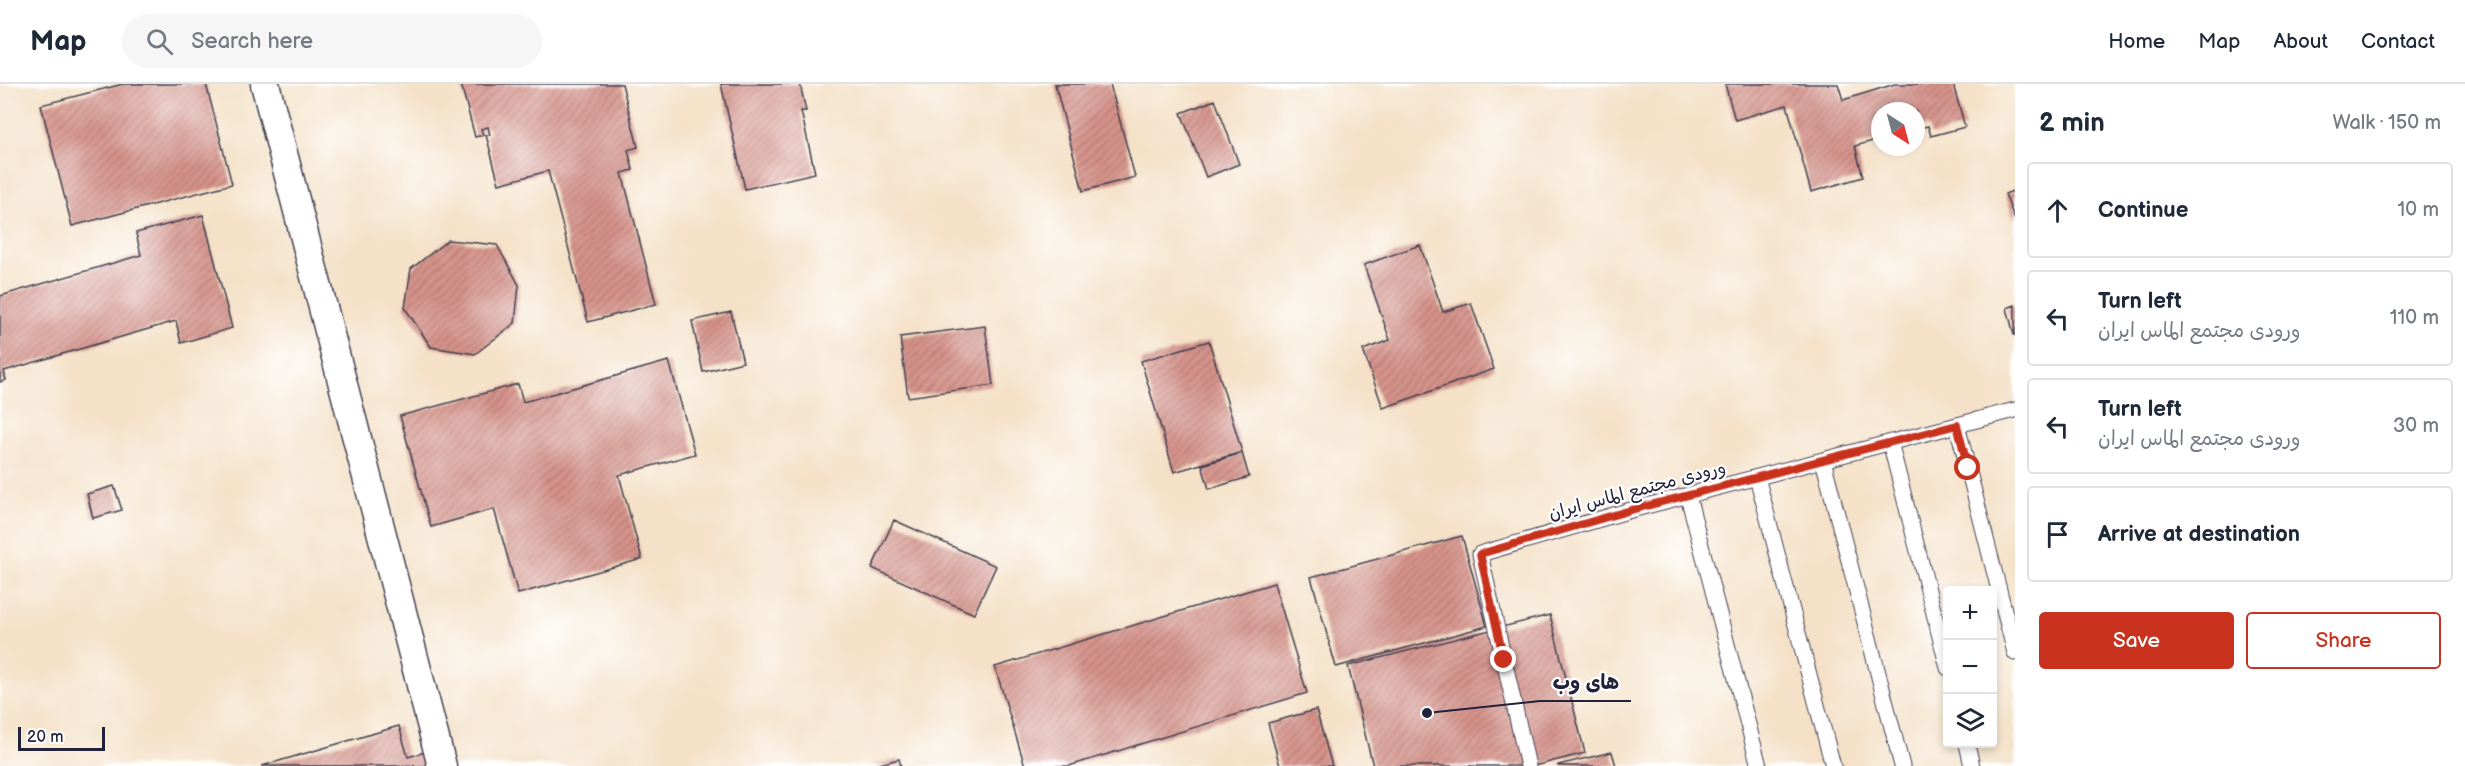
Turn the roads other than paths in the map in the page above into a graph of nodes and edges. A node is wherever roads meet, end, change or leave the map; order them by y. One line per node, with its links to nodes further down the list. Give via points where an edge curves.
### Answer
1 (265, 84): 11 (street)
2 (2015, 410): 3 (lane, ورودی مجتمع الماس ایران)
3 (1957, 425): 4 (lane, ورودی مجتمع الماس ایران); 9 (lane)
4 (1890, 442): 5 (lane, ورودی مجتمع الماس ایران); 8 (lane)
5 (1823, 460): 6 (lane, ورودی مجتمع الماس ایران); 15 (lane)
6 (1757, 477): 7 (lane, ورودی مجتمع الماس ایران); 14 (lane)
7 (1688, 496): 12 (lane, ورودی مجتمع الماس ایران, via 1480,554); 13 (lane)
8 (1943, 652)
9 (2015, 653)
10 (1968, 748): 16 (lane)
11 (442, 766)
12 (1528, 766)
13 (1760, 766)
14 (1833, 766)
15 (1902, 766)
16 (1972, 766)

